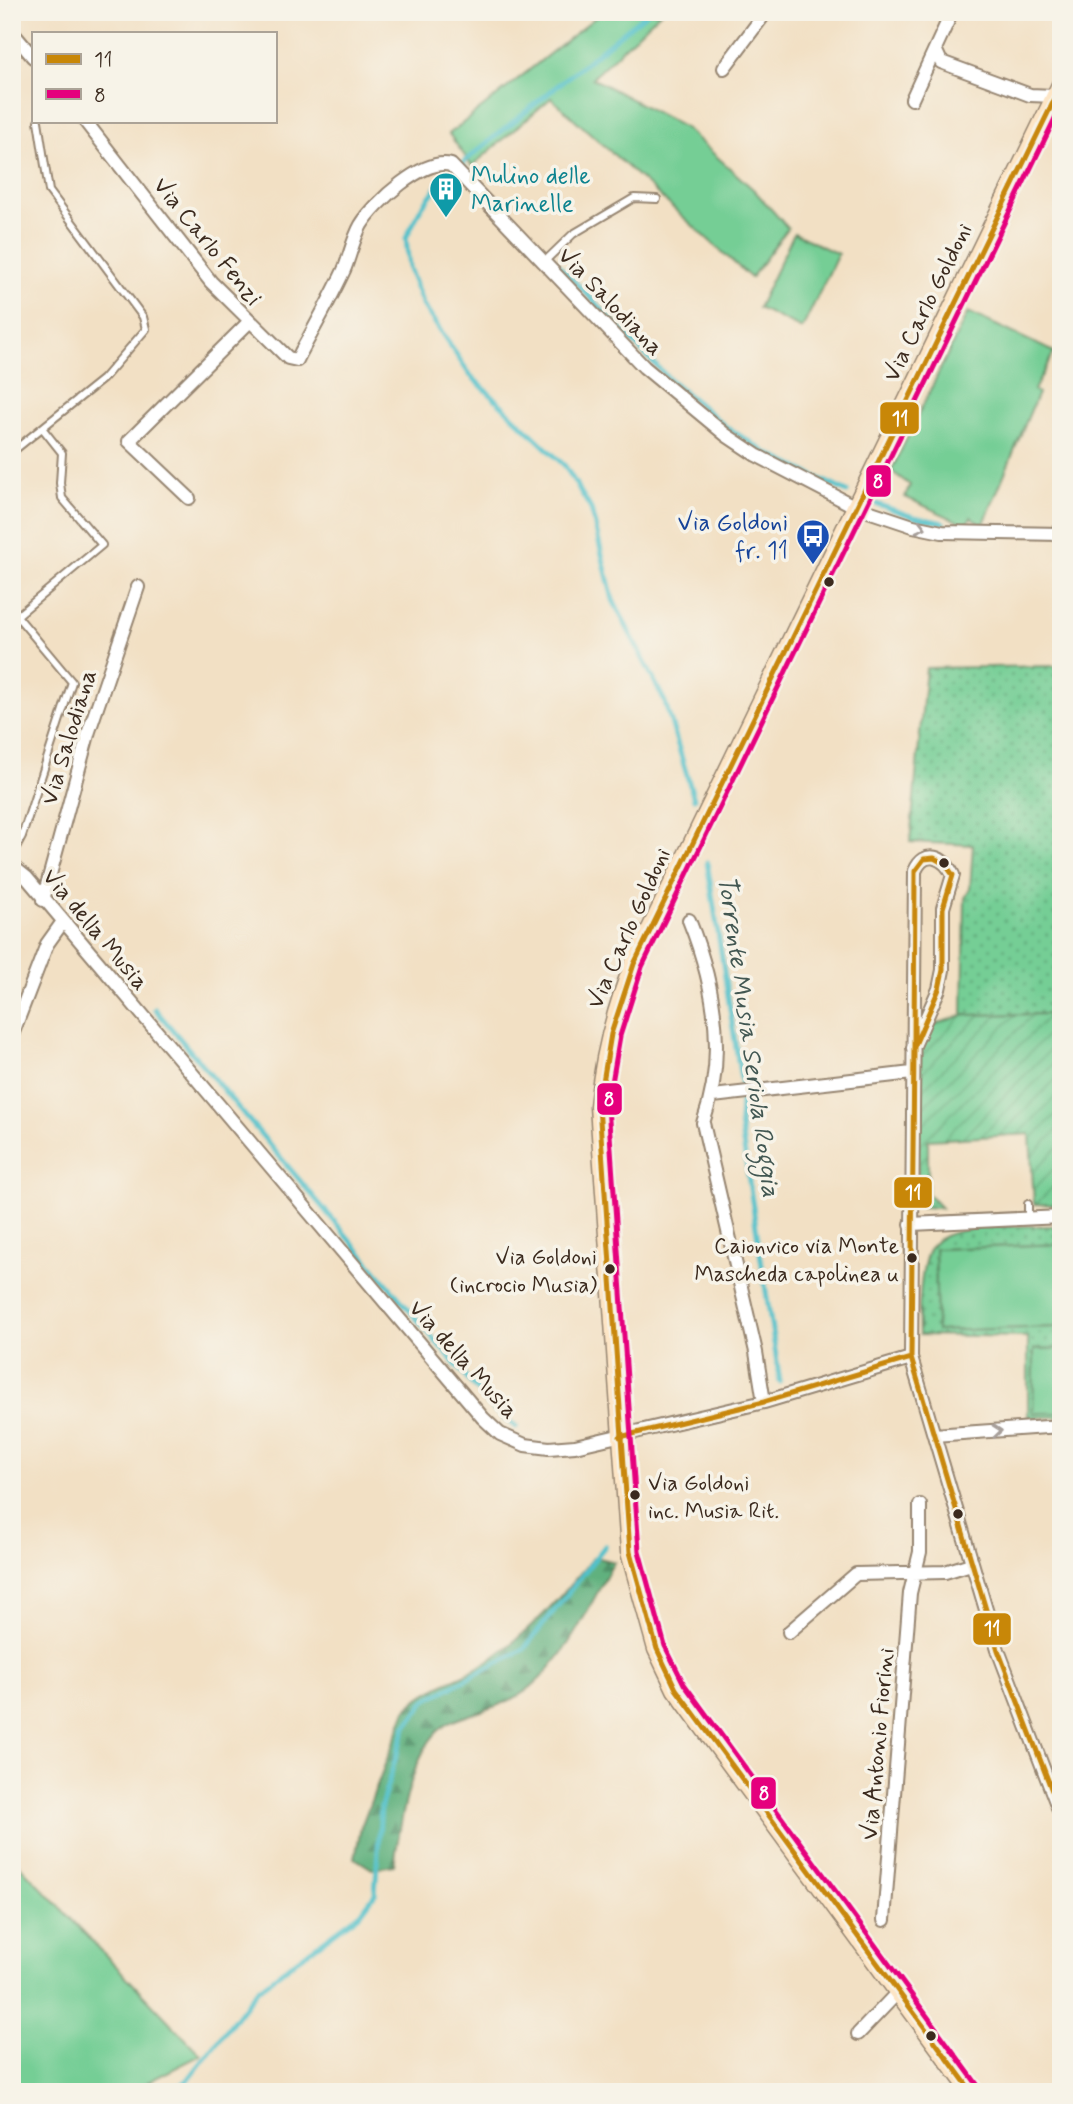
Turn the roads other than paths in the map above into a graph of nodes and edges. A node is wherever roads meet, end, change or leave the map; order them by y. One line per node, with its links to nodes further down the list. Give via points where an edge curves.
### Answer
1 (766, 12): 6 (street)
2 (952, 12): 4 (street)
3 (12, 32): 5 (street)
4 (935, 48): 7 (street, via 942,62 1030,95); 8 (street)
5 (32, 56)
6 (724, 68)
7 (1058, 92): 17 (street, Via Carlo Goldoni)
8 (912, 99)
9 (38, 122): 14 (lane, via 49,191 146,323 142,335 103,379)
10 (86, 122): 13 (street, Via Carlo Fenzi, via 211,282)
11 (657, 199): 12 (lane, via 634,198 573,234)
12 (544, 262): 13 (street, Via Salodiana, via 451,165 441,162 417,171 362,225 297,360 288,358); 17 (street, Via Salodiana, via 644,367 726,435)
13 (249, 322): 16 (street, Via Carlo Fenzi, via 129,441)
14 (43, 429): 15 (lane); 20 (lane, via 62,453 62,498 102,545)
15 (12, 453)
16 (189, 498)
17 (856, 507): 18 (street, Via Salodiana, one-way to 18, via 942,532); 38 (street, Via Carlo Goldoni, via 634,964 607,1043 599,1144)
18 (1061, 534)
19 (138, 587): 23 (street, Via Salodiana, via 89,731)
20 (15, 618): 21 (lane, via 72,682)
21 (12, 855)
22 (12, 866): 23 (street, Via della Musia)
23 (43, 900): 25 (street, Via della Musia)
24 (689, 920): 29 (street, via 712,988)
25 (62, 923): 26 (street, via 47,944); 38 (street, Via della Musia, via 488,1423 513,1441 537,1448)
26 (12, 1035)
27 (913, 1048): 27 (street, via 943,970 943,908 953,875 947,862 937,857 926,857 915,870); 28 (street)
28 (912, 1073): 29 (street); 33 (street)
29 (713, 1096): 35 (street, via 703,1123)
30 (1028, 1204): 32 (lane)
31 (1061, 1217): 32 (street)
32 (1028, 1219): 33 (street)
33 (911, 1223): 34 (street)
34 (911, 1359): 35 (street, Via della Musia); 37 (street)
35 (764, 1402): 38 (street, Via della Musia)
36 (1061, 1426): 37 (street, one-way to 36)
37 (934, 1435): 40 (street)
38 (620, 1437): 45 (street, Via Carlo Goldoni, via 630,1552 638,1588 657,1649 676,1689)
39 (920, 1505): 41 (street, Via Antonio Fiorini)
40 (971, 1564): 41 (street, via 945,1572); 43 (street, via 998,1650)
41 (916, 1573): 42 (street, via 856,1574); 44 (street, Via Antonio Fiorini, via 910,1593)
42 (789, 1632)
43 (1060, 1809)
44 (884, 1920)
45 (898, 1992): 46 (street); 47 (street, Via Carlo Goldoni)
46 (858, 2034)
47 (972, 2092)

